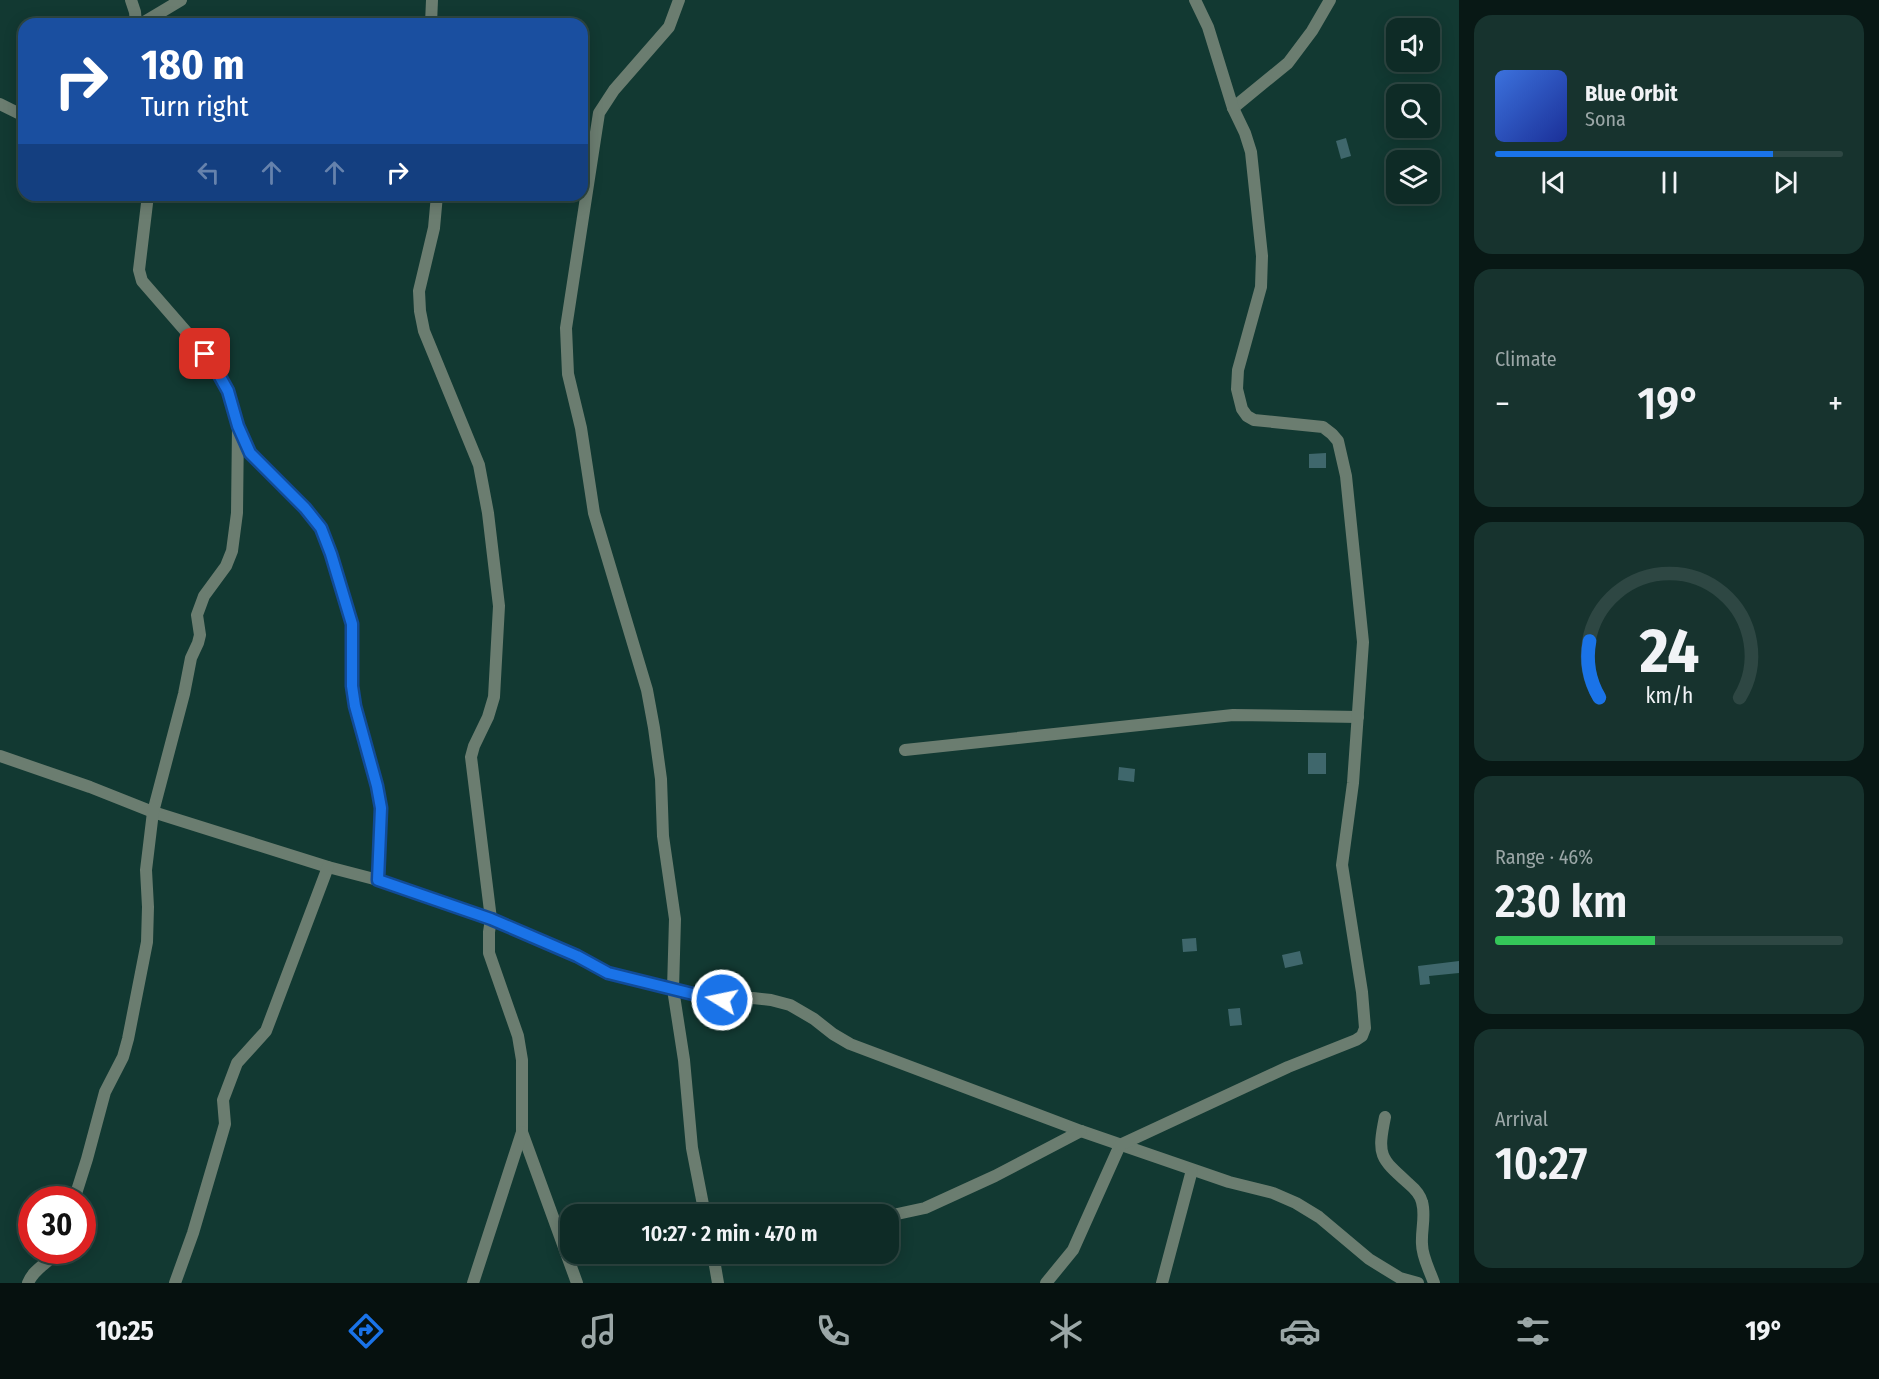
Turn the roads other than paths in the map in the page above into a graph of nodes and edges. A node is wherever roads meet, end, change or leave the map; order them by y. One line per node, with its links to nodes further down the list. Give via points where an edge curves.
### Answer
1 (140, 0): 7 (street)
2 (181, 0): 7 (street)
3 (432, 0): 8 (street)
4 (679, 0): 12 (street, via 669,27 599,113)
5 (1195, 0): 10 (street, via 1208,27)
6 (1330, 0): 10 (street, via 1288,63)
7 (136, 15)
8 (431, 18)
9 (0, 104): 11 (street)
10 (1233, 108): 17 (street, via 1251,152 1262,256 1261,287 1238,370 1237,389 1242,408 1254,420 1323,428 1338,441 1346,476 1363,642)
11 (18, 113)
12 (588, 185)
13 (147, 201): 16 (street, via 139,270 142,281 214,366 228,391)
14 (436, 201): 23 (street, via 419,291 420,311 424,331 479,465 499,606 494,697 471,757)
15 (585, 201): 24 (street, via 566,328 568,374 594,513 647,690 654,728 675,919)
16 (238, 426): 20 (street, via 237,513 232,551 197,615 200,635); 22 (street, via 250,453 321,528 334,564 352,624 355,706 381,808)
17 (1358, 717): 18 (street, via 1233,715); 28 (street, via 1342,870 1362,992 1362,1036)
18 (905, 750)
19 (0, 756): 20 (street)
20 (153, 812): 21 (street); 30 (street, via 146,870 147,942 128,1039 105,1092)
21 (328, 867): 22 (street); 36 (street, via 266,1031 237,1063 223,1100 225,1124)
22 (378, 880): 23 (street)
23 (491, 919): 24 (street, via 608,973); 27 (street, via 489,953 518,1036)
24 (673, 989): 26 (street, via 713,999 753,998 790,1005 850,1044); 31 (street, via 692,1148)
25 (1385, 1117): 43 (street, via 1381,1136 1383,1157 1416,1190 1423,1204 1422,1244)
26 (1081, 1131): 28 (street); 32 (street, via 925,1208)
27 (522, 1132): 37 (street); 38 (street)
28 (1120, 1144): 29 (street); 40 (street, via 1073,1250)
29 (1192, 1170): 41 (street); 42 (street, via 1296,1203 1376,1264)
30 (79, 1186)
31 (703, 1204)
32 (899, 1214)
33 (44, 1264): 35 (street)
34 (714, 1264): 39 (street)
35 (28, 1283)
36 (175, 1283)
37 (473, 1283)
38 (577, 1283)
39 (717, 1283)
40 (1046, 1283)
41 (1162, 1283)
42 (1418, 1283)
43 (1434, 1283)

